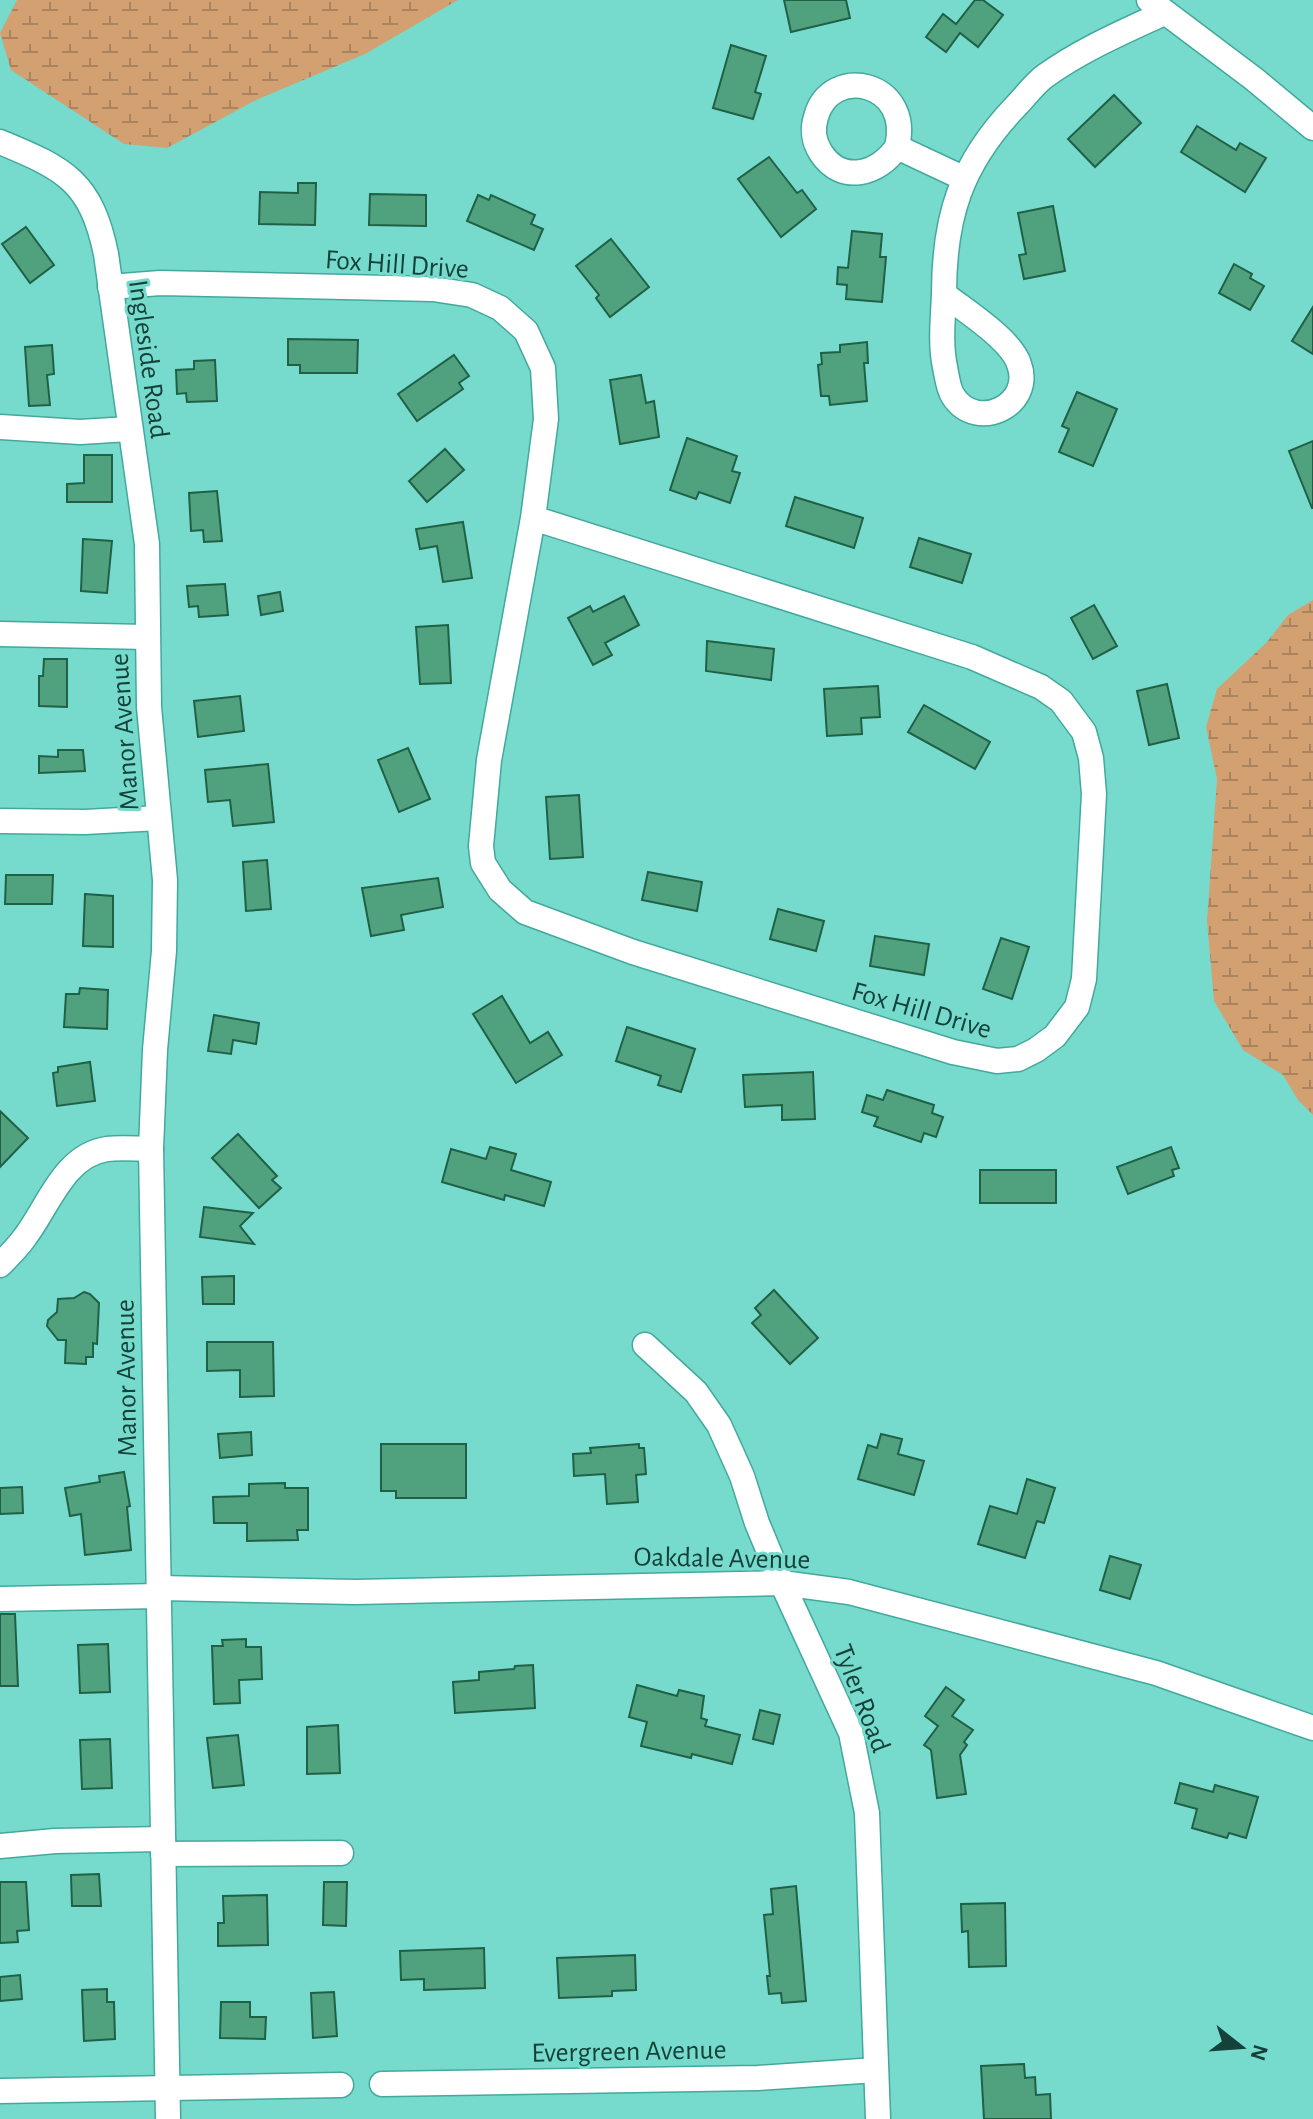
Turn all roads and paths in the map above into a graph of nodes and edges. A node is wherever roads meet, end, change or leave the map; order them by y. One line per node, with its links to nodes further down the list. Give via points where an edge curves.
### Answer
1 (1156, 6): 2 (street); 5 (street, via 1043,77 998,125)
2 (1313, 128)
3 (0, 142): 6 (street, Ingleside Road, via 62,173 88,198 101,230)
4 (897, 147): 5 (street)
5 (963, 178): 7 (street, via 951,214)
6 (110, 287): 9 (street, Ingleside Road); 10 (street, Fox Hill Drive, via 160,283 433,289 472,295 500,308 526,331 543,368 546,419)
7 (944, 294): 7 (street, via 943,359 952,395 971,412 1003,410 1019,392 1019,364 993,333)
8 (0, 427): 9 (street)
9 (129, 429): 12 (street, Ingleside Road, via 147,544)
10 (533, 518): 10 (street, Fox Hill Drive, via 489,760 481,846 483,863 500,890 525,912 633,952 953,1052 997,1061 1018,1059 1055,1036 1077,1007 1084,979 1094,794 1084,732 1061,701 972,657)
11 (0, 634): 12 (street)
12 (147, 637): 13 (street, Manor Avenue)
13 (159, 818): 14 (street); 15 (street, Manor Avenue, via 166,914)
14 (0, 821)
15 (151, 1149): 16 (street, via 105,1149 89,1155 60,1182 24,1240); 19 (street, Manor Avenue)
16 (0, 1265)
17 (645, 1345): 18 (street, Tyler Road, via 696,1392 719,1425)
18 (782, 1583): 19 (street, Oakdale Avenue); 21 (street, Oakdale Avenue, via 849,1592 1156,1673); 25 (street, Tyler Road, via 851,1733 860,1775 867,1813)
19 (159, 1592): 20 (street, Oakdale Avenue); 23 (street, Manor Avenue)
20 (0, 1599)
21 (1313, 1728)
22 (0, 1846): 23 (street, via 55,1841)
23 (163, 1846): 24 (street); 28 (street, Manor Avenue)
24 (341, 1853)
25 (876, 2070): 26 (street, Evergreen Avenue, via 758,2078); 31 (street, Tyler Road)
26 (382, 2084)
27 (341, 2085): 28 (street)
28 (167, 2088): 29 (street); 30 (street, Manor Avenue)
29 (0, 2091)
30 (168, 2119)
31 (878, 2119)

